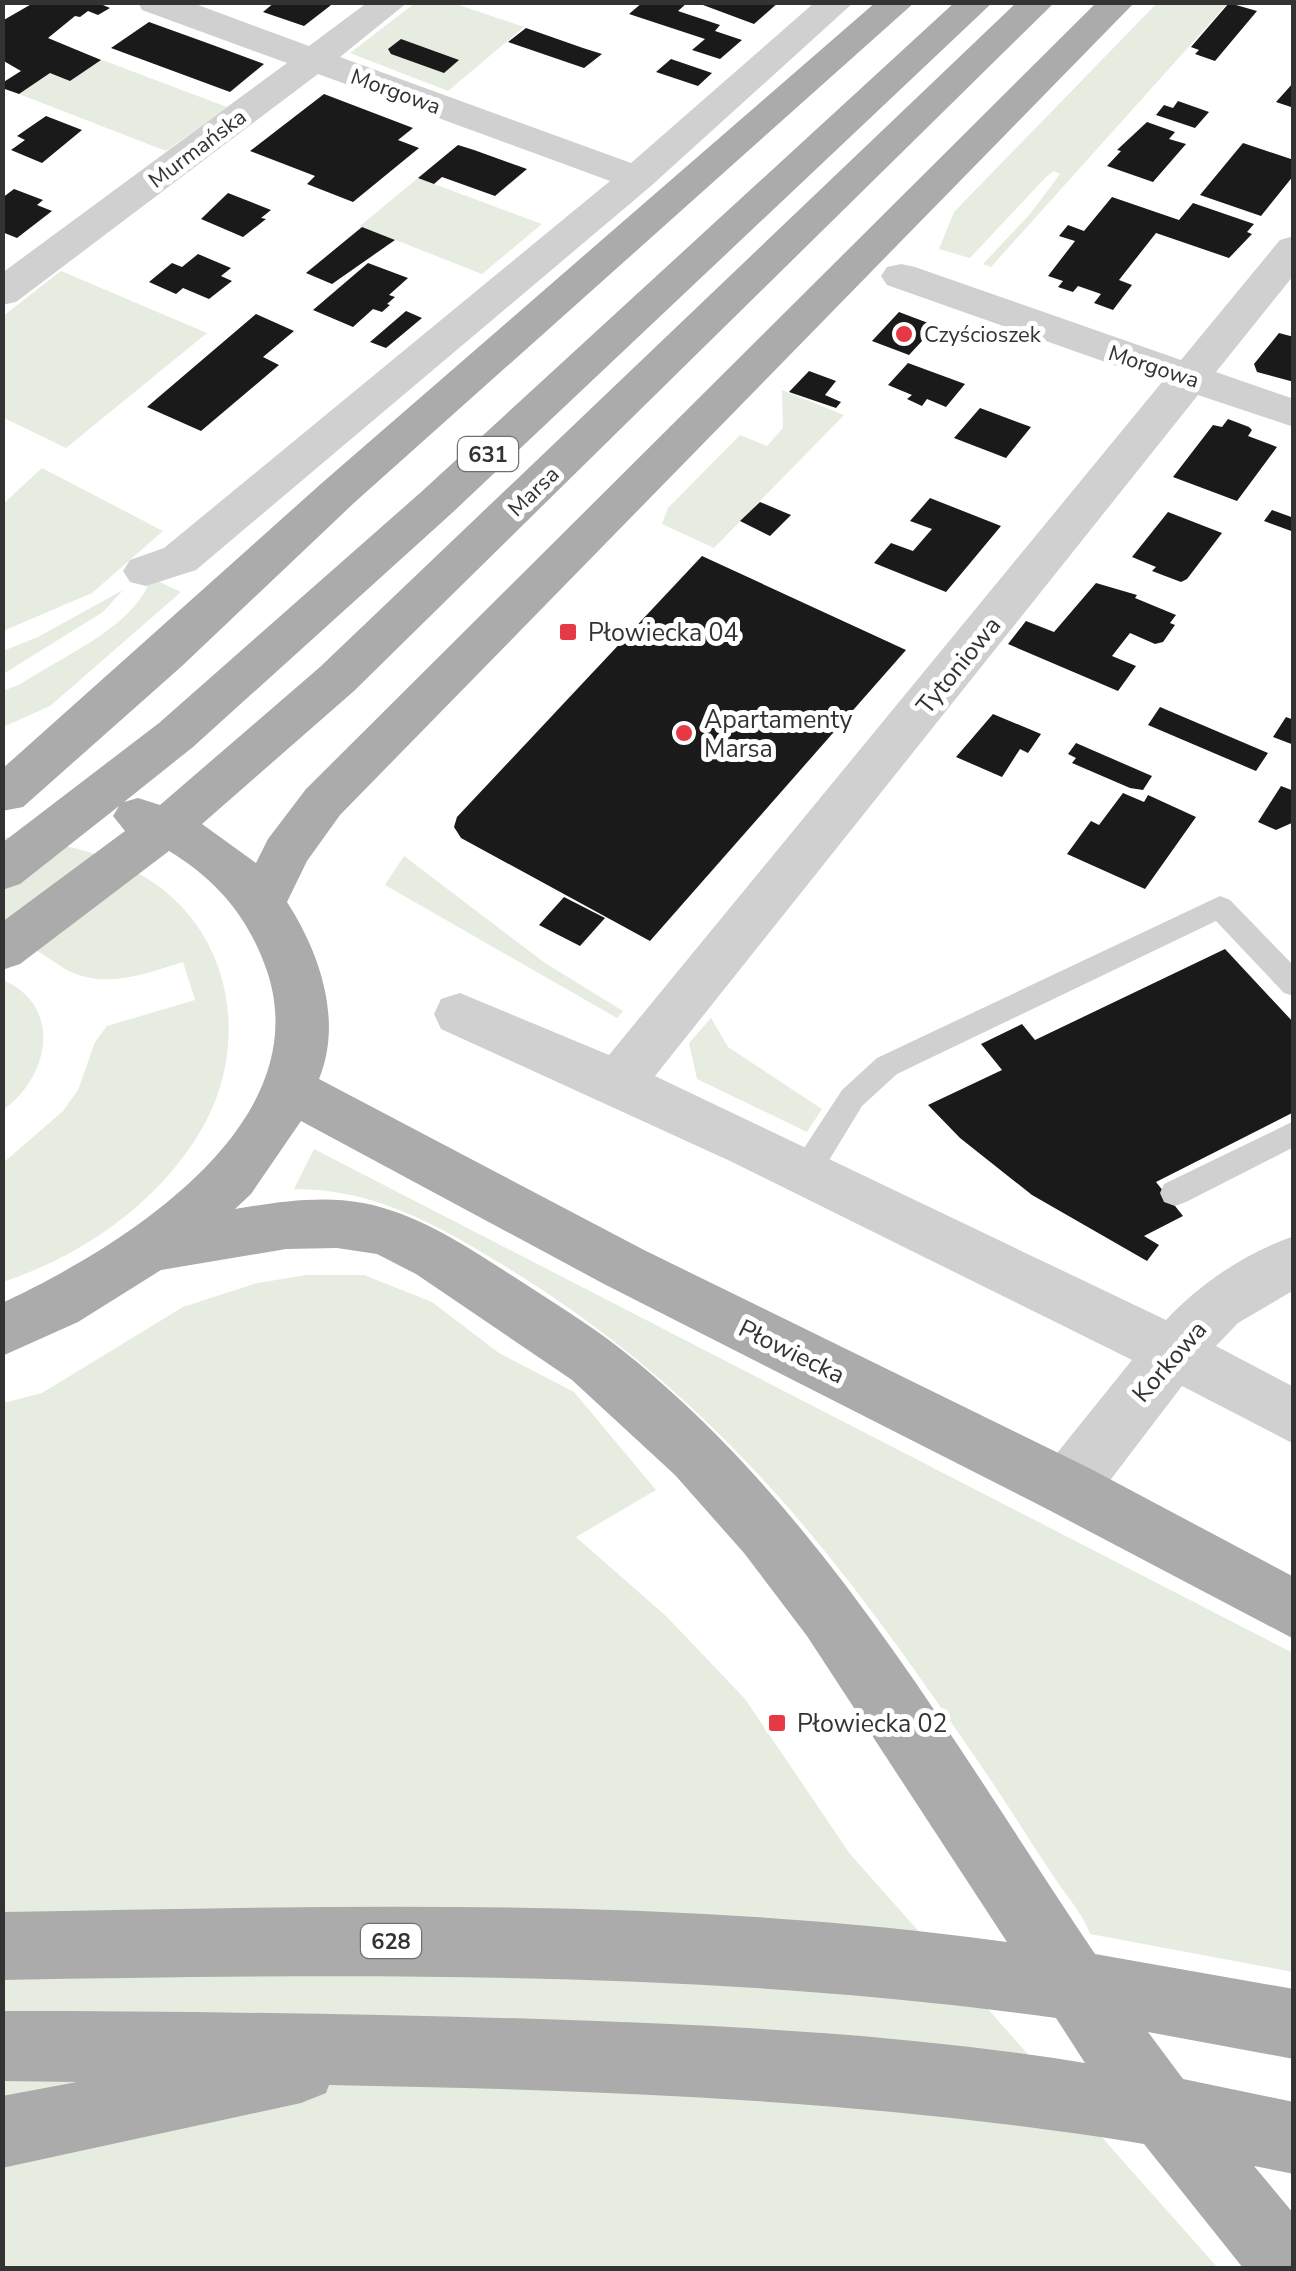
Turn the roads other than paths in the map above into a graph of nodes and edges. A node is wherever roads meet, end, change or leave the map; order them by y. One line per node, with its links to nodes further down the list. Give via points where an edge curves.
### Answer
1 (155, 2): 9 (street, Morgowa)
2 (391, 2): 9 (street, Murmańska)
3 (837, 2): 12 (street)
4 (898, 2): 20 (main road)
5 (930, 2): 11 (main road, via 826,110)
6 (976, 2): 11 (main road, 631)
7 (1038, 2): 16 (main road, Marsa / 631)
8 (1118, 2): 10 (main road)
9 (313, 60): 12 (street, Morgowa); 15 (street, Murmańska)
10 (1012, 112): 16 (main road, via 943,145 878,204); 22 (main road, via 323,802 286,852)
11 (796, 168): 21 (main road, 631, via 176,735)
12 (637, 178): 19 (street, via 180,559)
13 (1294, 248): 17 (street, Tytoniowa)
14 (901, 276): 17 (street, Morgowa)
15 (2, 293)
16 (734, 300): 23 (main road, Marsa / 631, via 279,732)
17 (1190, 378): 18 (street, Morgowa); 26 (street, Tytoniowa)
18 (1294, 414)
19 (146, 571)
20 (4, 794): 22 (main road, via 78,800 167,826 204,846)
21 (2, 871)
22 (262, 902): 27 (main road, via 288,948 300,993 303,1034)
23 (2, 950)
24 (1294, 985): 29 (lane, via 1220,907 887,1066 852,1098)
25 (460, 1014): 26 (street)
26 (620, 1081): 29 (street)
27 (290, 1090): 31 (main road, via 244,1163); 36 (main road, Płowiecka, via 624,1267)
28 (1294, 1133): 30 (lane)
29 (806, 1171): 34 (street)
30 (1175, 1194)
31 (157, 1247): 33 (main road, via 84,1293); 44 (main road, via 285,1225 364,1228 409,1243 460,1272 619,1382 737,1498 821,1600 1117,2050)
32 (1294, 1260): 34 (street, Korkowa, via 1218,1305)
33 (2, 1332)
34 (1174, 1351): 35 (street); 36 (street, Korkowa)
35 (1294, 1418)
36 (1067, 1488): 37 (main road, Płowiecka)
37 (1294, 1610)
38 (2, 1946): 39 (main road, 628, via 461,1940 688,1947 1044,1981)
39 (1294, 2024)
40 (2, 2046): 41 (main road)
41 (377, 2051): 42 (main road); 43 (main road, via 604,2054 880,2072)
42 (2, 2132)
43 (1294, 2138)
44 (1294, 2266)

